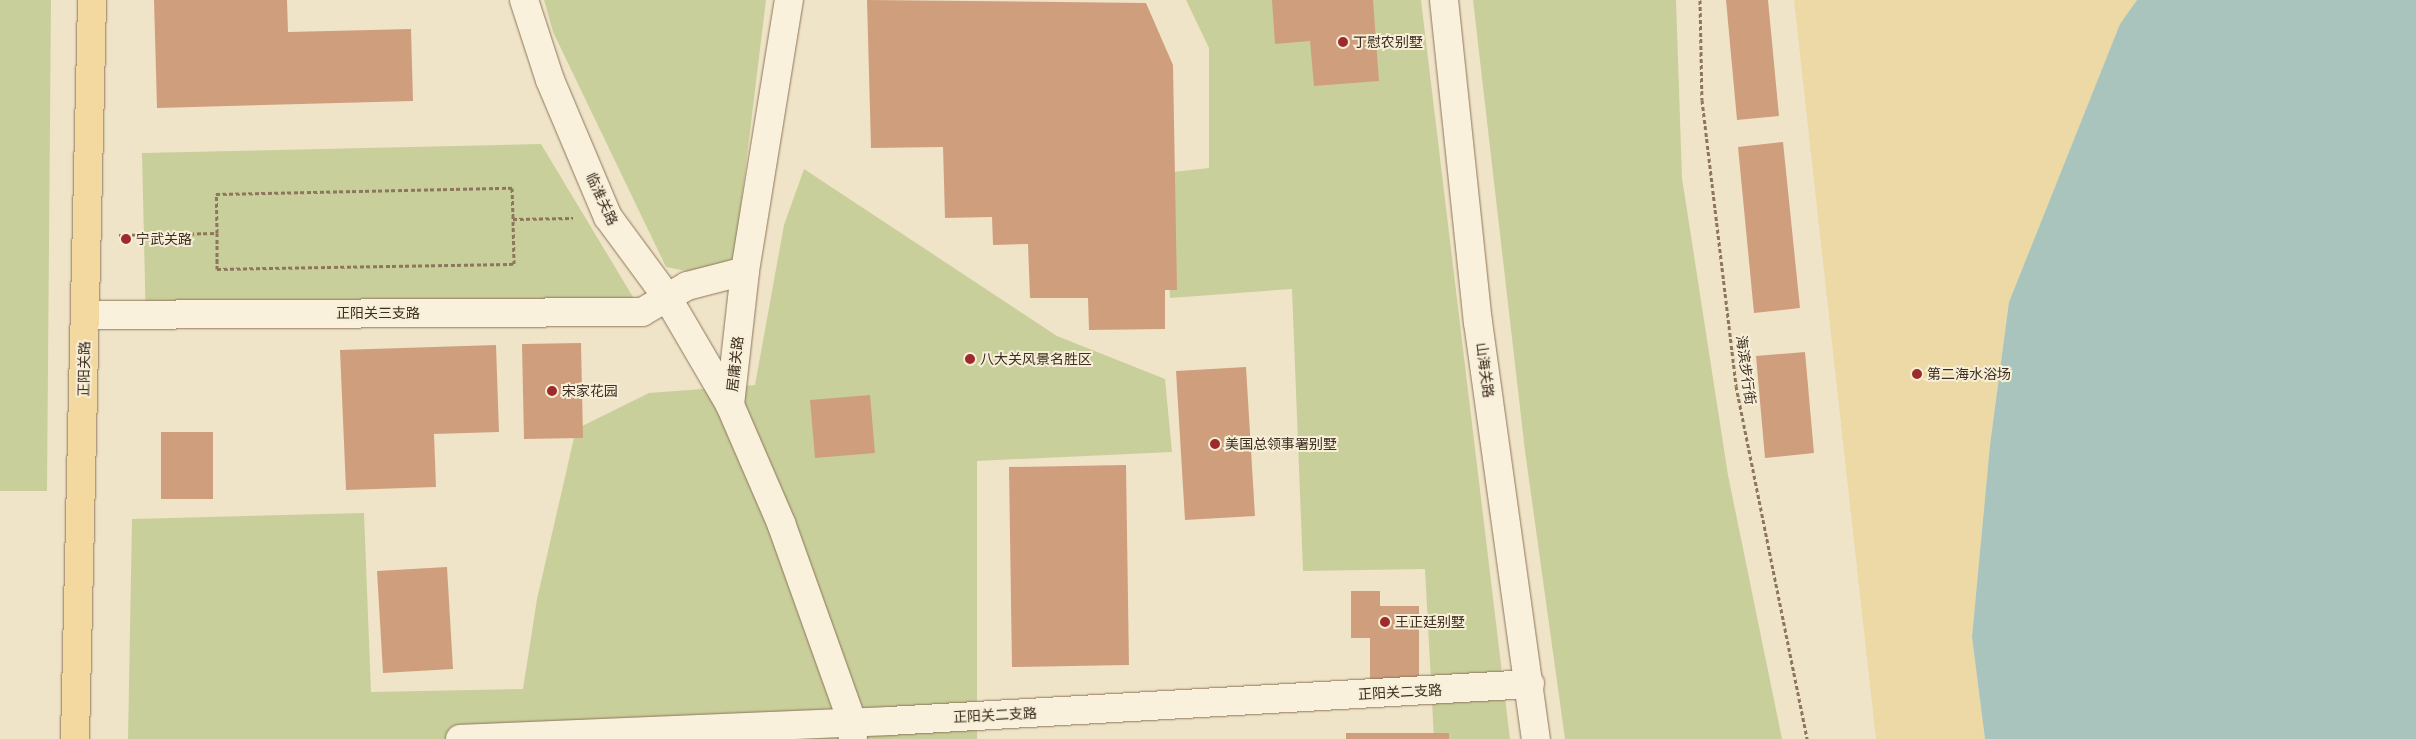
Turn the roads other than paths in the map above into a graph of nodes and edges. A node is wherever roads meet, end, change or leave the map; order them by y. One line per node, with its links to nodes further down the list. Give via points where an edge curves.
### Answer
1 (92, 0): 7 (main road, 正阳关路, via 84,236)
2 (524, 0): 6 (street, 临淮关路, via 550,80 608,217)
3 (789, 0): 5 (street, 居庸关路)
4 (1444, 0): 9 (street, 山海关路, via 1478,322)
5 (745, 271): 6 (street, 正阳关三支路, via 687,286); 8 (street, 居庸关路)
6 (667, 297): 7 (street, 正阳关三支路, via 642,312); 8 (street, 临淮关路)
7 (86, 315): 11 (main road, 正阳关路)
8 (730, 405): 10 (street, 居庸关路, via 781,523)
9 (1530, 684): 10 (street, 正阳关二支路); 13 (street, 山海关路)
10 (852, 730): 12 (street, 正阳关二支路)
11 (75, 739)
12 (460, 739)
13 (1536, 739)

